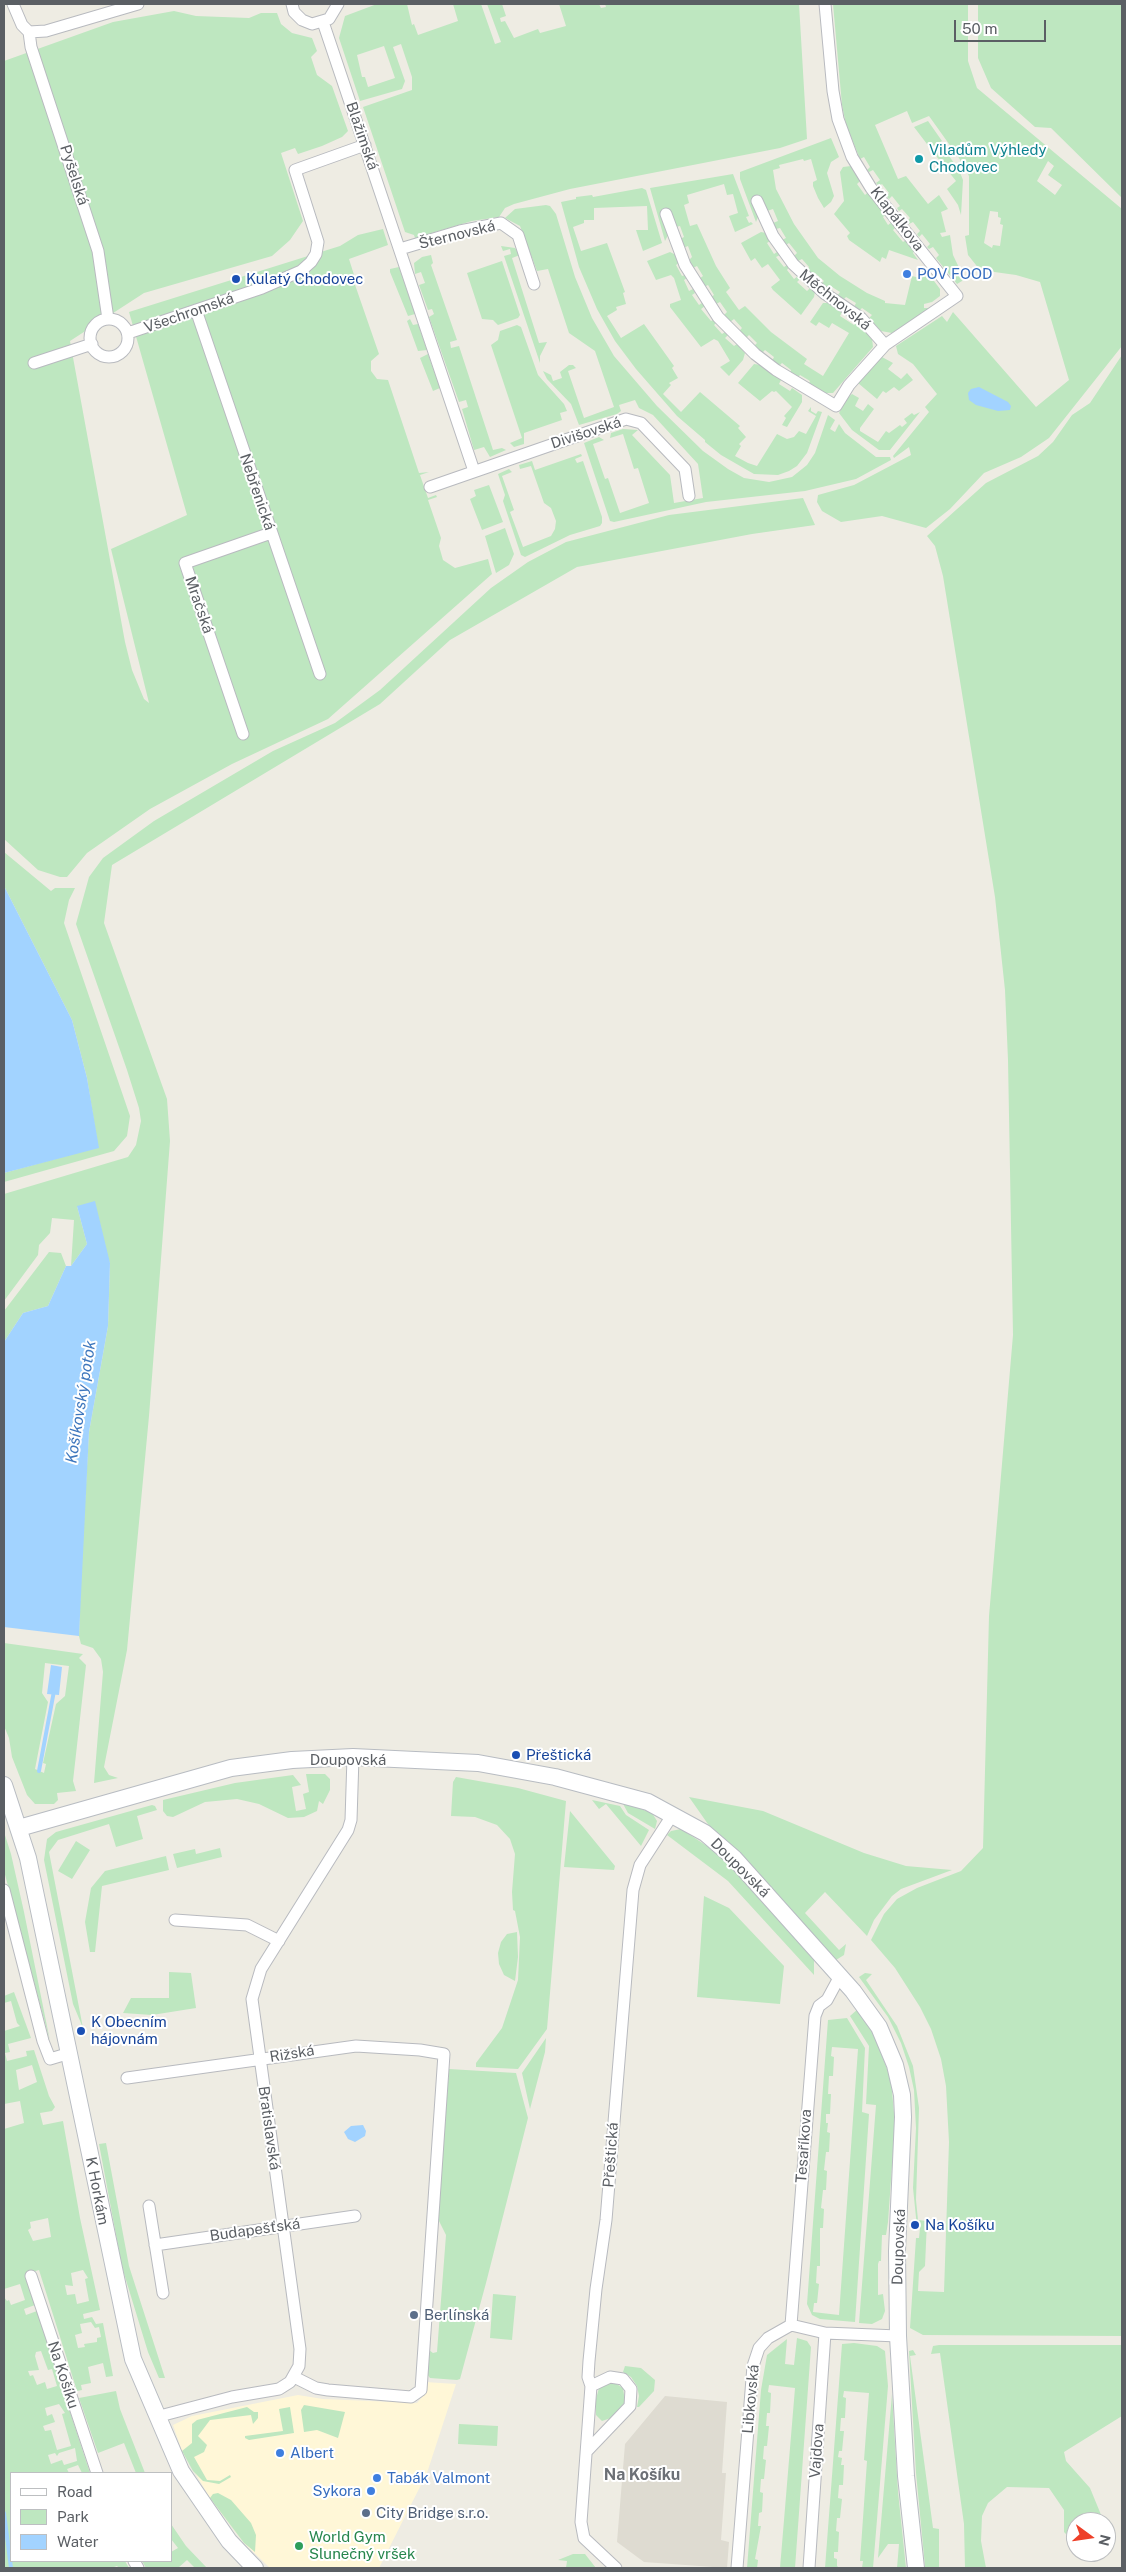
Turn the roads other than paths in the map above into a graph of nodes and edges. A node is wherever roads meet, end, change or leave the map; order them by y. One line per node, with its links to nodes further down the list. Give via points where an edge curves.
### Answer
1 (14, 4): 7 (street, Pyšelská, via 22,26)
2 (138, 4): 7 (street, via 46,31)
3 (292, 4): 6 (street, via 294,12 302,20 312,24)
4 (338, 4): 6 (street, via 334,13)
5 (825, 4): 17 (street, Klapálkova, via 833,91 838,119 852,157 872,188 957,296)
6 (323, 22): 8 (street, Blažimská)
7 (29, 32): 14 (street, Pyšelská, via 31,47 98,251)
8 (365, 146): 11 (street, Blažimská); 13 (street, Všechromská, via 295,170 318,242 316,254 302,271)
9 (758, 201): 17 (street, Měchnovská, via 773,236 792,264 824,293 861,318)
10 (666, 214): 17 (street, Klapálkova, via 685,265 718,316 755,354 836,406 855,378)
11 (400, 249): 12 (street, Šternovská, via 501,223 518,235); 19 (street)
12 (534, 284)
13 (196, 310): 15 (street, Všechromská); 22 (street, Nebřenická)
14 (108, 319): 15 (street, Všechromská, via 122,324); 16 (street, via 99,322 93,330)
15 (128, 333): 16 (street, Všechromská, via 127,344 117,355 102,355)
16 (92, 344): 18 (street)
17 (885, 345)
18 (34, 363)
19 (474, 471): 20 (street, Divišovská); 21 (street, Divišovská, via 634,419 647,428 685,469)
20 (430, 486)
21 (689, 496)
22 (271, 533): 23 (street, Nebřenická); 24 (street, Mračská, via 185,563)
23 (320, 674)
24 (243, 734)
25 (353, 1757): 27 (street, Doupovská, via 496,1765 611,1791 648,1802); 28 (street, Doupovská, via 230,1768); 31 (street, Bratislavská, via 348,1830)
26 (4, 1785): 28 (street, K Horkám)
27 (672, 1814): 32 (street, Doupovská, via 705,1833 734,1858); 46 (street, Přeštická, via 640,1865 633,1890 588,2376)
28 (19, 1828): 33 (street, K Horkám)
29 (4, 1890): 33 (street, via 50,2059)
30 (175, 1920): 31 (street, via 247,1925)
31 (279, 1941): 34 (street, Bratislavská, via 261,1969 253,1990 252,2012)
32 (840, 1976): 42 (street, Tesaříkova, via 815,2016); 44 (street, Doupovská, via 866,2008 884,2038 902,2094)
33 (70, 2053): 47 (street, K Horkám, via 133,2359)
34 (259, 2059): 35 (street, Rižská); 38 (street, Bratislavská); 45 (street, Rižská, via 356,2046 444,2054 434,2226 419,2392 411,2396 328,2390)
35 (127, 2078)
36 (149, 2206): 39 (street)
37 (355, 2216): 38 (street, Budapešťská)
38 (283, 2226): 39 (street, Budapešťská); 45 (street, Bratislavská, via 301,2354)
39 (155, 2245): 41 (street)
40 (31, 2276): 49 (street, Na Košíku)
41 (163, 2293)
42 (791, 2325): 43 (street); 52 (street, Libkovská, via 768,2338 754,2358)
43 (825, 2334): 44 (street); 53 (street, Vajdova)
44 (898, 2336): 54 (street, Doupovská, via 906,2476)
45 (294, 2377): 47 (street, via 286,2386 276,2390 232,2397)
46 (591, 2386): 48 (street, Přeštická); 48 (street, via 606,2378 620,2378 630,2386 632,2398 625,2413)
47 (156, 2417): 50 (street, K Horkám, via 193,2491 229,2541)
48 (586, 2451): 51 (street, Přeštická, via 582,2534)
49 (97, 2472)
50 (255, 2568)
51 (616, 2568)
52 (736, 2568)
53 (809, 2568)
54 (916, 2568)

